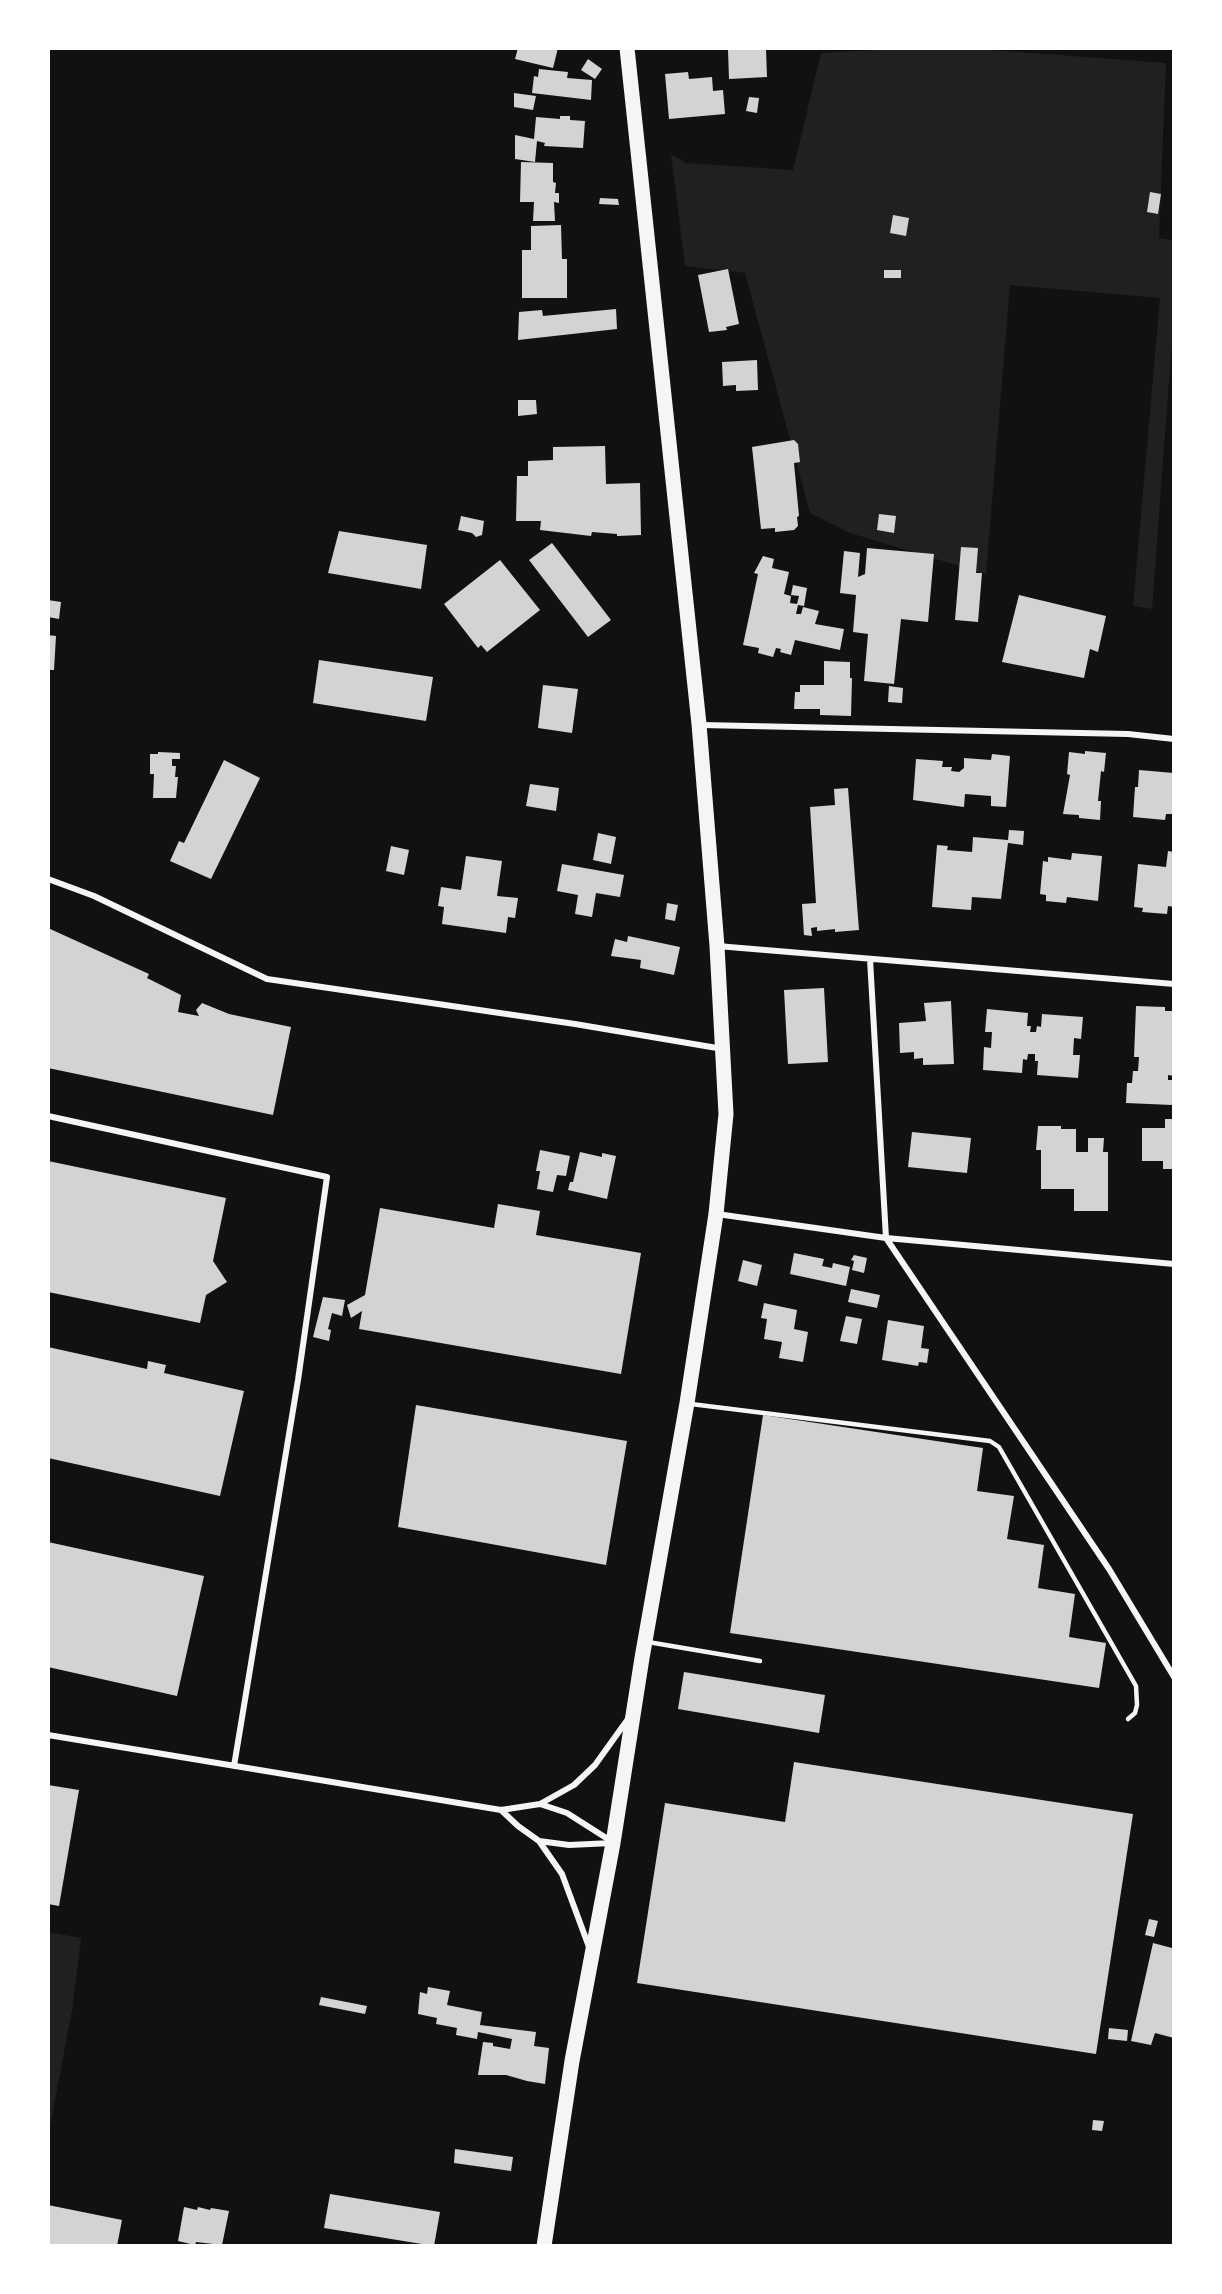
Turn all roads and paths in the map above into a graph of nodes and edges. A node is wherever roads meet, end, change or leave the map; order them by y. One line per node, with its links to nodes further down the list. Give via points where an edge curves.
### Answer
1 (627, 48): 2 (main road)
2 (699, 724): 3 (street, via 1128,734); 5 (main road)
3 (1174, 739)
4 (48, 879): 8 (street, via 94,896 267,979)
5 (717, 946): 6 (street); 8 (main road)
6 (870, 959): 7 (street); 11 (street)
7 (1174, 984)
8 (723, 1049): 10 (main road, via 726,1114)
9 (48, 1116): 20 (street, via 327,1177 298,1380)
10 (717, 1214): 11 (street); 13 (main road)
11 (886, 1238): 12 (street); 16 (street, via 1108,1569)
12 (1174, 1264)
13 (687, 1403): 14 (main road); 18 (lane, via 990,1441 999,1447 1136,1686 1137,1705)
14 (645, 1641): 15 (lane); 17 (main road)
15 (760, 1661)
16 (1174, 1677)
17 (633, 1712): 21 (street, via 595,1765 574,1785); 24 (main road)
18 (1128, 1719)
19 (48, 1735): 20 (street)
20 (234, 1766): 22 (street)
21 (540, 1804): 22 (street); 24 (street, via 567,1813)
22 (501, 1810): 23 (street)
23 (539, 1841): 24 (street, via 569,1845); 25 (street, via 562,1874)
24 (613, 1843): 25 (main road)
25 (592, 1955): 26 (main road)
26 (544, 2246)

